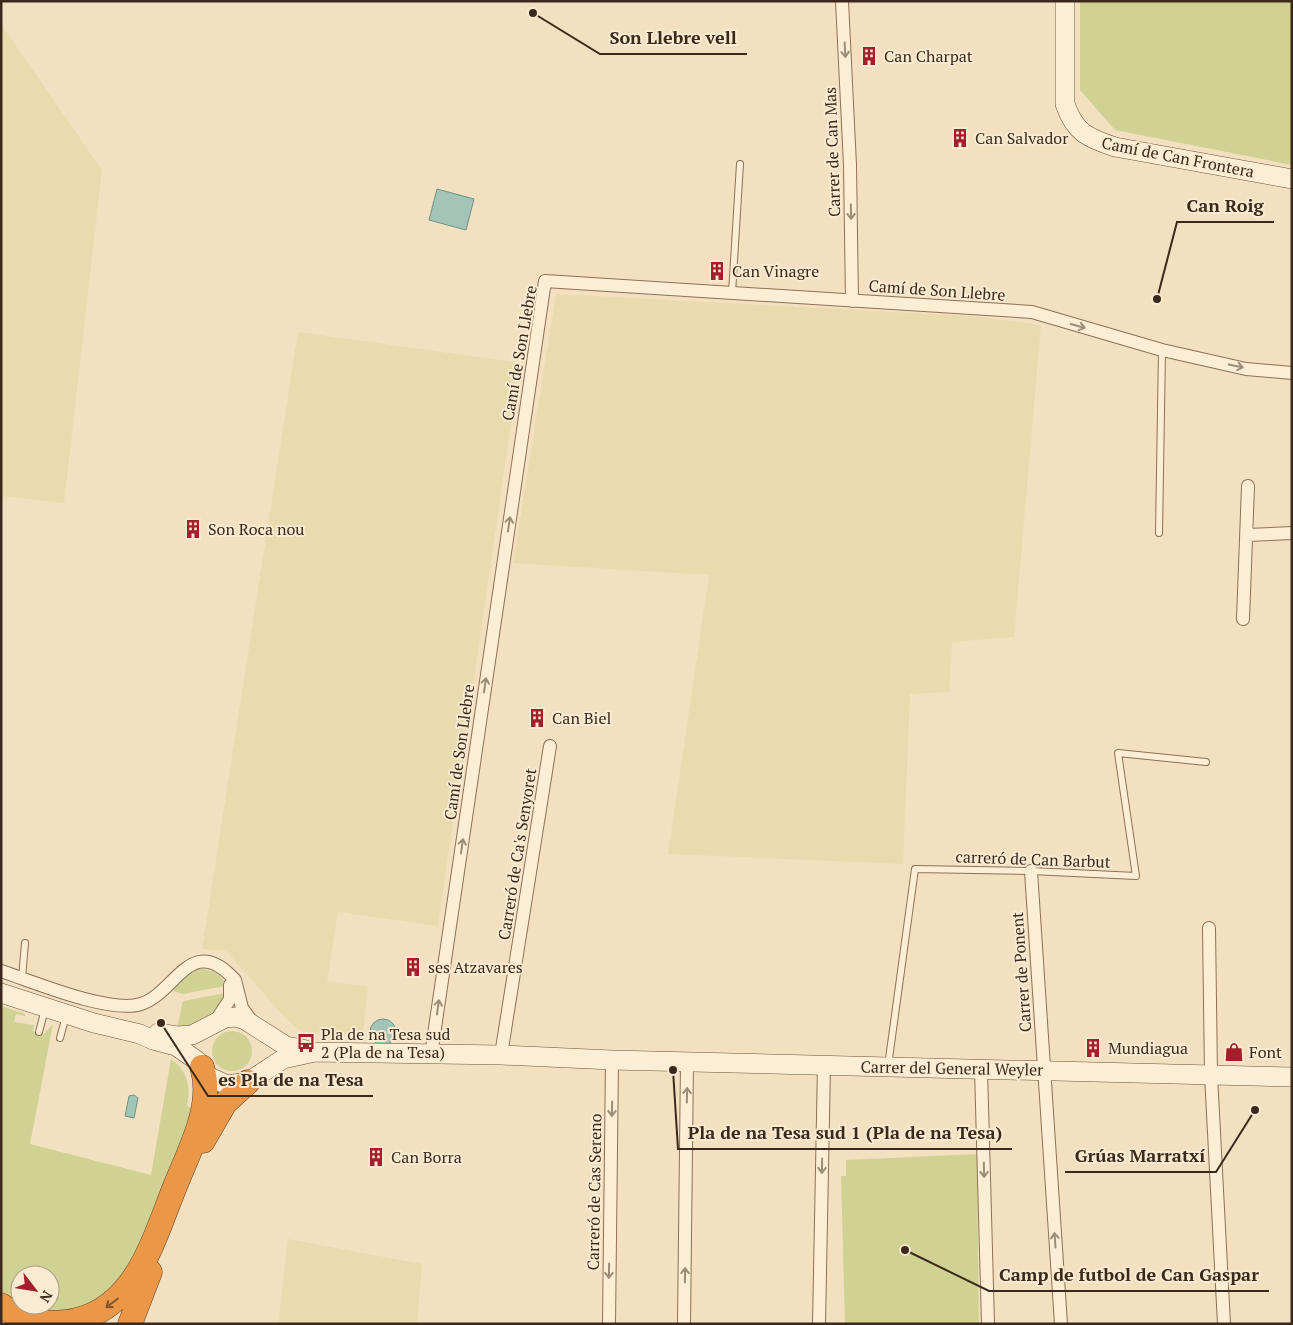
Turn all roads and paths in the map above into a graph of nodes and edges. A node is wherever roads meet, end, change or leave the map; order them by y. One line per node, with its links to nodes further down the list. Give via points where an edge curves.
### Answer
1 (842, 1): 6 (street, Carrer de Can Mas, one-way to 6, via 850,165)
2 (1064, 1): 4 (street, Camí de Can Frontera, via 1065,104 1070,120 1080,131 1115,147)
3 (740, 164): 5 (lane)
4 (1292, 179)
5 (732, 293): 6 (street, Camí de Son Llebre); 31 (street, Camí de Son Llebre, one-way to 5, via 545,281)
6 (852, 301): 7 (street, Camí de Son Llebre, one-way to 7, via 1032,312)
7 (1162, 350): 8 (street, Camí de Son Llebre, one-way to 8, via 1246,368); 10 (lane)
8 (1292, 373)
9 (1248, 486): 12 (street)
10 (1159, 533)
11 (1292, 533): 12 (street)
12 (1247, 535): 13 (street)
13 (1243, 619)
14 (550, 746): 32 (street, Carreró de Ca's Senyoret)
15 (1206, 762): 16 (lane, carreró de Can Barbut, via 1118,752 1136,876)
16 (1031, 871): 37 (lane, carreró de Can Barbut, via 915,869); 39 (street, Carrer de Ponent)
17 (1209, 928): 40 (street)
18 (25, 943): 21 (lane)
19 (1, 971): 21 (street)
20 (226, 973): 21 (street, via 210,963 194,963 181,970 150,1000 128,1007 102,1003); 25 (street, via 231,989 230,999); 26 (street, via 235,980 242,1008)
21 (22, 978)
22 (1, 993): 23 (street)
23 (46, 1008): 24 (street); 27 (lane)
24 (66, 1015): 28 (street); 29 (lane)
25 (211, 1025): 26 (street, via 235,1017); 28 (street, via 185,1036 156,1032); 36 (street, via 198,1047)
26 (255, 1026): 30 (street, via 286,1046); 42 (street, via 264,1039 266,1056)
27 (39, 1032)
28 (140, 1034): 36 (street, via 180,1049)
29 (60, 1038)
30 (316, 1052): 31 (street, Carrer del General Weyler); 42 (street, via 282,1059)
31 (431, 1055): 32 (street, Carrer del General Weyler)
32 (502, 1055): 33 (street, Carrer del General Weyler)
33 (612, 1060): 34 (street, Carrer del General Weyler); 45 (street, Carreró de Cas Sereno, one-way to 45)
34 (687, 1062): 35 (street, Carrer del General Weyler); 46 (street, one-way to 34)
35 (824, 1065): 37 (street, Carrer del General Weyler); 47 (street, one-way to 47)
36 (202, 1067): 42 (street, via 217,1082 227,1085); 43 (highway, one-way to 43, via 205,1088 196,1134 150,1248 125,1292 114,1302 80,1320 56,1323 32,1321)
37 (888, 1067): 38 (street, Carrer del General Weyler)
38 (981, 1069): 39 (street, Carrer del General Weyler); 48 (street, one-way to 48)
39 (1044, 1071): 40 (street, Carrer del General Weyler); 49 (street, Carrer de Ponent, one-way to 39)
40 (1211, 1075): 41 (street, Carrer del General Weyler); 50 (street)
41 (1292, 1077)
42 (252, 1078): 44 (highway, via 225,1103 208,1130)
43 (1, 1305)
44 (130, 1324)
45 (608, 1324)
46 (684, 1324)
47 (819, 1324)
48 (988, 1324)
49 (1061, 1324)
50 (1224, 1324)

